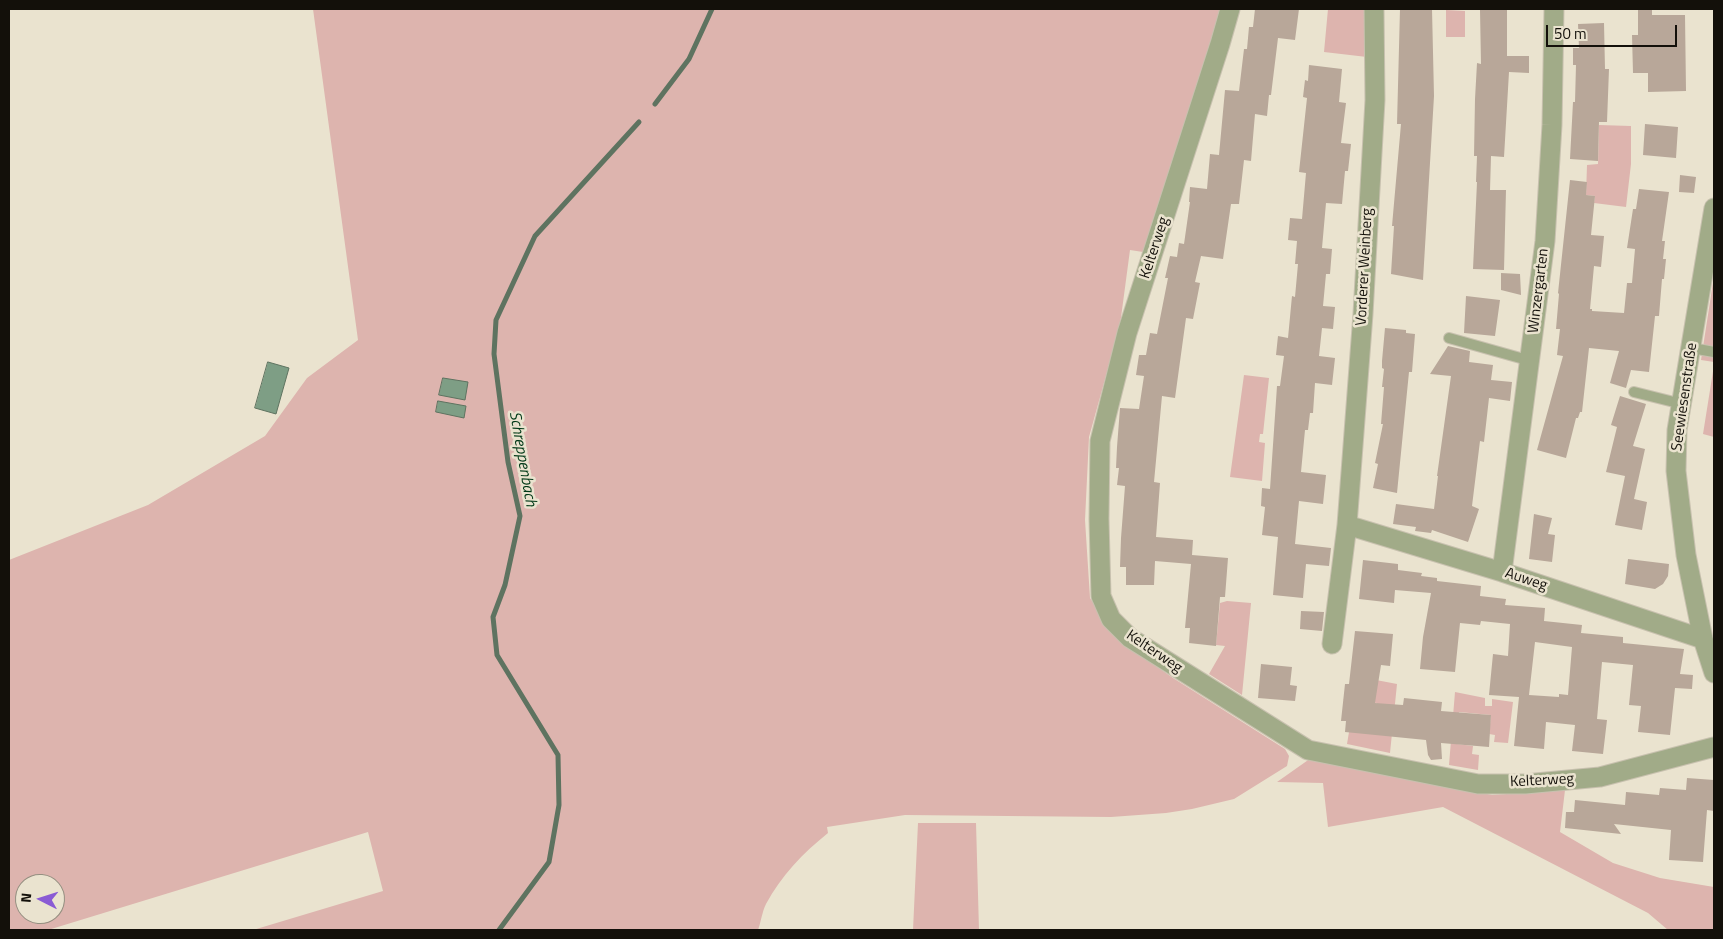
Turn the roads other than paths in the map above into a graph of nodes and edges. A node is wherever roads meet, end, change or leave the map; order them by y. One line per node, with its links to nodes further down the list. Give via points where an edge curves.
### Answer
1 (1230, 9): 16 (street, Kelterweg, via 1127,333 1100,441 1101,596 1111,619 1130,638 1308,750 1478,784 1525,784 1600,777)
2 (1374, 9): 11 (street, Vorderer Weinberg, via 1375,100)
3 (1554, 9): 8 (street, Winzergarten, via 1546,231)
4 (1714, 208): 6 (street, Seewiesenstraße)
5 (1448, 338): 8 (lane)
6 (1692, 348): 7 (lane); 10 (street, Seewiesenstraße)
7 (1714, 352)
8 (1531, 361): 12 (street, Winzergarten)
9 (1634, 392): 10 (lane)
10 (1682, 404): 13 (street, Seewiesenstraße, via 1676,471 1686,554)
11 (1347, 525): 12 (street, Auweg); 14 (street, Vorderer Weinberg)
12 (1502, 572): 13 (street, Auweg)
13 (1703, 639): 15 (street, Seewiesenstraße)
14 (1332, 644)
15 (1714, 673)
16 (1714, 747)

